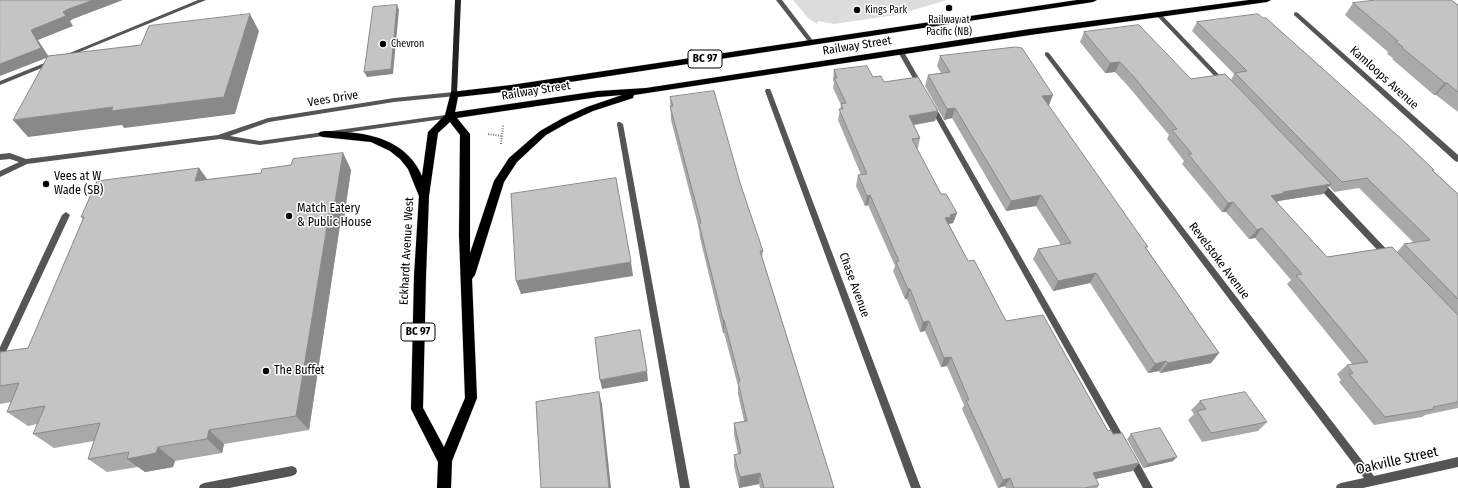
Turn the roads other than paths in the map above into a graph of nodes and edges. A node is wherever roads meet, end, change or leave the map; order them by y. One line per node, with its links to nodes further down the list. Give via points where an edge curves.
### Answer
1 (203, 0): 11 (street)
2 (458, 0): 15 (main road)
3 (779, 0): 8 (street)
4 (1093, 0): 8 (highway, Railway Street / BC 97)
5 (1268, 0): 6 (highway, Railway Street / BC 97)
6 (1158, 14): 9 (highway, Railway Street / BC 97); 12 (street)
7 (1296, 14): 21 (street, Kamloops Avenue)
8 (812, 43): 15 (highway, Railway Street / BC 97, via 511,88)
9 (901, 52): 13 (highway, Railway Street / BC 97); 38 (street)
10 (1047, 54): 33 (street, Revelstoke Avenue)
11 (0, 83)
12 (1228, 87)
13 (646, 91): 16 (highway, Railway Street / BC 97, via 598,94); 28 (highway, via 566,120 543,133 513,160 499,181)
14 (768, 91): 37 (street, Chase Avenue)
15 (454, 94): 16 (highway); 19 (street, Vees Drive, via 394,100 268,120)
16 (450, 116): 18 (street, Vees Drive); 25 (highway, Eckhardt Avenue West / BC 97, via 433,132); 28 (highway, via 465,134)
17 (620, 124): 36 (street)
18 (323, 134): 19 (street, Vees Drive, via 260,143); 25 (highway, via 371,138 389,144 412,167)
19 (218, 137): 22 (street, Vees Drive)
20 (0, 157): 22 (street, Vees Drive, via 10,156)
21 (1458, 159)
22 (26, 162): 23 (street, Vees Drive)
23 (0, 174)
24 (1315, 179): 27 (street)
25 (424, 196): 30 (highway, Eckhardt Avenue West / BC 97, via 417,409)
26 (66, 214): 29 (street)
27 (1392, 260)
28 (466, 283): 30 (highway, via 471,398)
29 (0, 356)
30 (445, 460): 35 (highway)
31 (1458, 462): 33 (street, Oakville Street)
32 (292, 470): 34 (street)
33 (1372, 481): 39 (street, Oakville Street)
34 (204, 488)
35 (444, 488)
36 (685, 488)
37 (916, 488)
38 (1148, 488)
39 (1341, 488)

